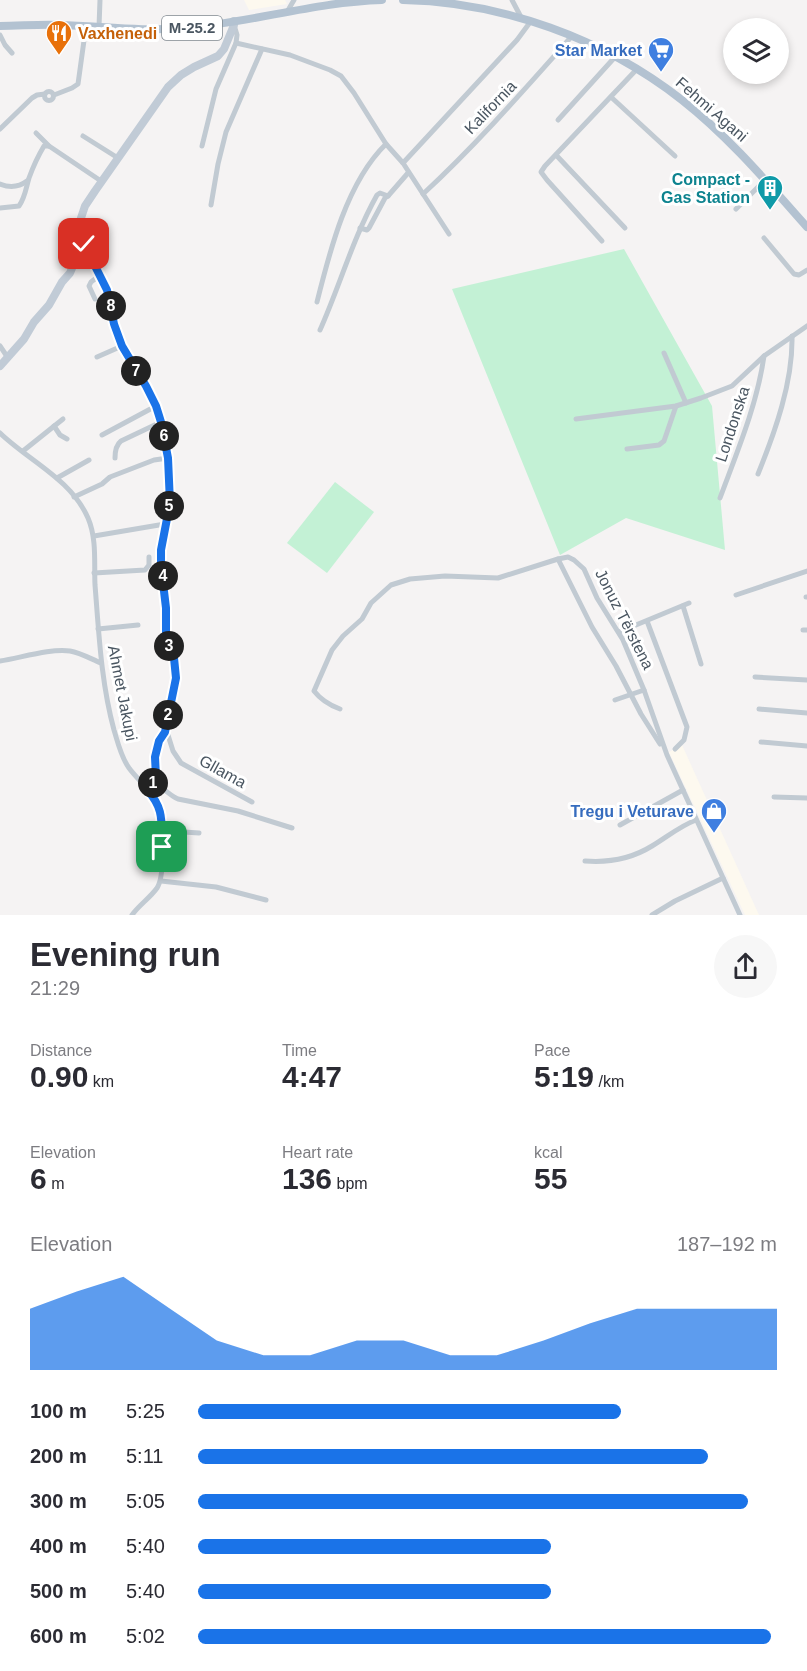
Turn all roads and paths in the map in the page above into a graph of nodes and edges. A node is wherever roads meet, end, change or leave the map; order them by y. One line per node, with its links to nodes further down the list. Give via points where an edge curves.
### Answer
1 (100, 0): 12 (street)
2 (294, 0): 7 (street)
3 (382, 0): 6 (main road, M-25.2)
4 (403, 0): 8 (main road, Fehmi Agani, via 462,4)
5 (512, 0): 8 (street)
6 (353, 1): 7 (main road, M-25.2)
7 (286, 12): 9 (main road, M-25.2)
8 (526, 20): 14 (main road, Fehmi Agani); 31 (street, via 517,40)
9 (234, 23): 12 (main road, M-25.2, via 159,30); 15 (street); 30 (street, via 218,56 188,71 168,87)
10 (0, 26): 11 (main road, M-25.2)
11 (86, 26): 12 (main road, M-25.2); 22 (street, via 78,84 54,95 37,95)
12 (99, 27)
13 (0, 35): 17 (street)
14 (573, 36): 18 (main road, Fehmi Agani); 37 (street, Kalifornia)
15 (236, 43): 16 (street); 27 (street, via 216,89)
16 (262, 49): 25 (street, via 336,72); 39 (street, via 226,132)
17 (12, 53)
18 (615, 57): 19 (main road, Fehmi Agani); 21 (street)
19 (637, 69): 20 (street); 34 (main road, Fehmi Agani, via 702,117)
20 (611, 97): 28 (street); 29 (street)
21 (558, 120)
22 (0, 129)
23 (36, 133): 26 (street)
24 (83, 136): 30 (street)
25 (386, 144): 31 (street); 52 (street, via 366,168 348,204 334,237)
26 (49, 146): 33 (street, via 44,146); 35 (street)
27 (202, 146)
28 (556, 155): 44 (street); 48 (street, via 541,172)
29 (675, 156)
30 (118, 158): 35 (street)
31 (403, 163): 32 (street)
32 (408, 173): 37 (street); 38 (street)
33 (29, 180): 36 (street, via 15,187); 40 (street, via 19,206)
34 (765, 180): 41 (street); 42 (main road, Fehmi Agani)
35 (101, 182): 46 (street, via 85,206 80,221)
36 (0, 184)
37 (423, 194): 45 (street)
38 (388, 196): 43 (street, via 368,230); 43 (street, via 376,195)
39 (211, 205)
40 (0, 208)
41 (736, 209)
42 (807, 227)
43 (360, 228): 54 (street)
44 (625, 228)
45 (449, 234)
46 (81, 238): 50 (street); 61 (street, via 70,273)
47 (764, 238): 49 (street, via 794,274)
48 (602, 241)
49 (807, 270)
50 (100, 276): 51 (street, via 89,286); 57 (street)
51 (95, 299)
52 (317, 302)
53 (807, 326): 55 (street, Londonska)
54 (320, 330)
55 (792, 336): 59 (street, Londonska); 78 (street, via 786,386)
56 (0, 346): 61 (street)
57 (122, 346): 60 (street); 64 (street)
58 (664, 353): 63 (street)
59 (764, 356): 63 (street, Londonska, via 732,386); 81 (street, Londonska, via 743,436)
60 (97, 357)
61 (8, 358): 62 (street)
62 (0, 366)
63 (686, 403): 65 (street, Londonska)
64 (156, 406): 68 (street); 71 (street)
65 (676, 406): 67 (street, Londonska); 73 (street, via 664,441)
66 (63, 419): 69 (street)
67 (576, 419)
68 (161, 422): 75 (street, via 121,441); 76 (street)
69 (54, 426): 72 (street); 74 (street)
70 (0, 433): 74 (street, Ahmet Jakupi)
71 (102, 435)
72 (68, 439)
73 (627, 449)
74 (23, 451): 79 (street, Ahmet Jakupi)
75 (115, 458)
76 (168, 458): 80 (street, via 110,477); 82 (street, via 170,503)
77 (89, 460): 79 (street)
78 (758, 474)
79 (57, 478): 80 (street, Ahmet Jakupi)
80 (74, 498): 83 (street, Ahmet Jakupi, via 88,518)
81 (720, 498)
82 (165, 524): 83 (street); 104 (street, via 161,566 166,632 176,678)
83 (94, 536): 87 (street, Ahmet Jakupi)
84 (149, 557): 87 (street, via 145,570)
85 (558, 559): 92 (street, Jonuz Tërstena, via 568,557 584,569); 99 (street); 101 (street, via 498,578 445,576 391,585 332,650 315,687 321,698)
86 (807, 571): 88 (street)
87 (94, 573): 91 (street, Ahmet Jakupi)
88 (736, 595)
89 (647, 621): 92 (street); 95 (street, via 686,605); 107 (street, Jonuz Tërstena, via 687,728 684,740)
90 (138, 625): 91 (street, Ahmet Jakupi)
91 (98, 628): 94 (street, Ahmet Jakupi)
92 (619, 632): 98 (street, Jonuz Tërstena)
93 (0, 661): 94 (street, via 69,651)
94 (101, 663): 109 (street, Ahmet Jakupi, via 119,748 127,766)
95 (701, 664)
96 (755, 677): 97 (street)
97 (807, 680)
98 (644, 690): 99 (street); 108 (street, Jonuz Tërstena)
99 (630, 694): 100 (street); 108 (street)
100 (615, 700)
101 (340, 709)
102 (759, 709): 103 (street)
103 (807, 713)
104 (165, 732): 109 (street, via 155,757 156,777); 113 (street, Gllama, via 181,763)
105 (761, 742): 106 (street)
106 (807, 746)
107 (675, 749)
108 (667, 755): 110 (street, Jonuz Tërstena)
109 (149, 788): 116 (street, via 160,786 178,799 238,811); 118 (street, via 161,812)
110 (683, 789): 114 (street, Jonuz Tërstena); 115 (street)
111 (774, 797): 112 (street)
112 (807, 798)
113 (252, 802)
114 (696, 820): 119 (street, via 635,855 616,861); 120 (street, Jonuz Tërstena)
115 (620, 825)
116 (292, 828)
117 (199, 833): 118 (street)
118 (162, 834): 121 (street)
119 (585, 861)
120 (723, 878): 124 (street); 125 (street, Jonuz Tërstena)
121 (161, 881): 122 (street, via 216,887); 123 (street)
122 (266, 900)
123 (132, 915)
124 (652, 915)
125 (740, 915)

